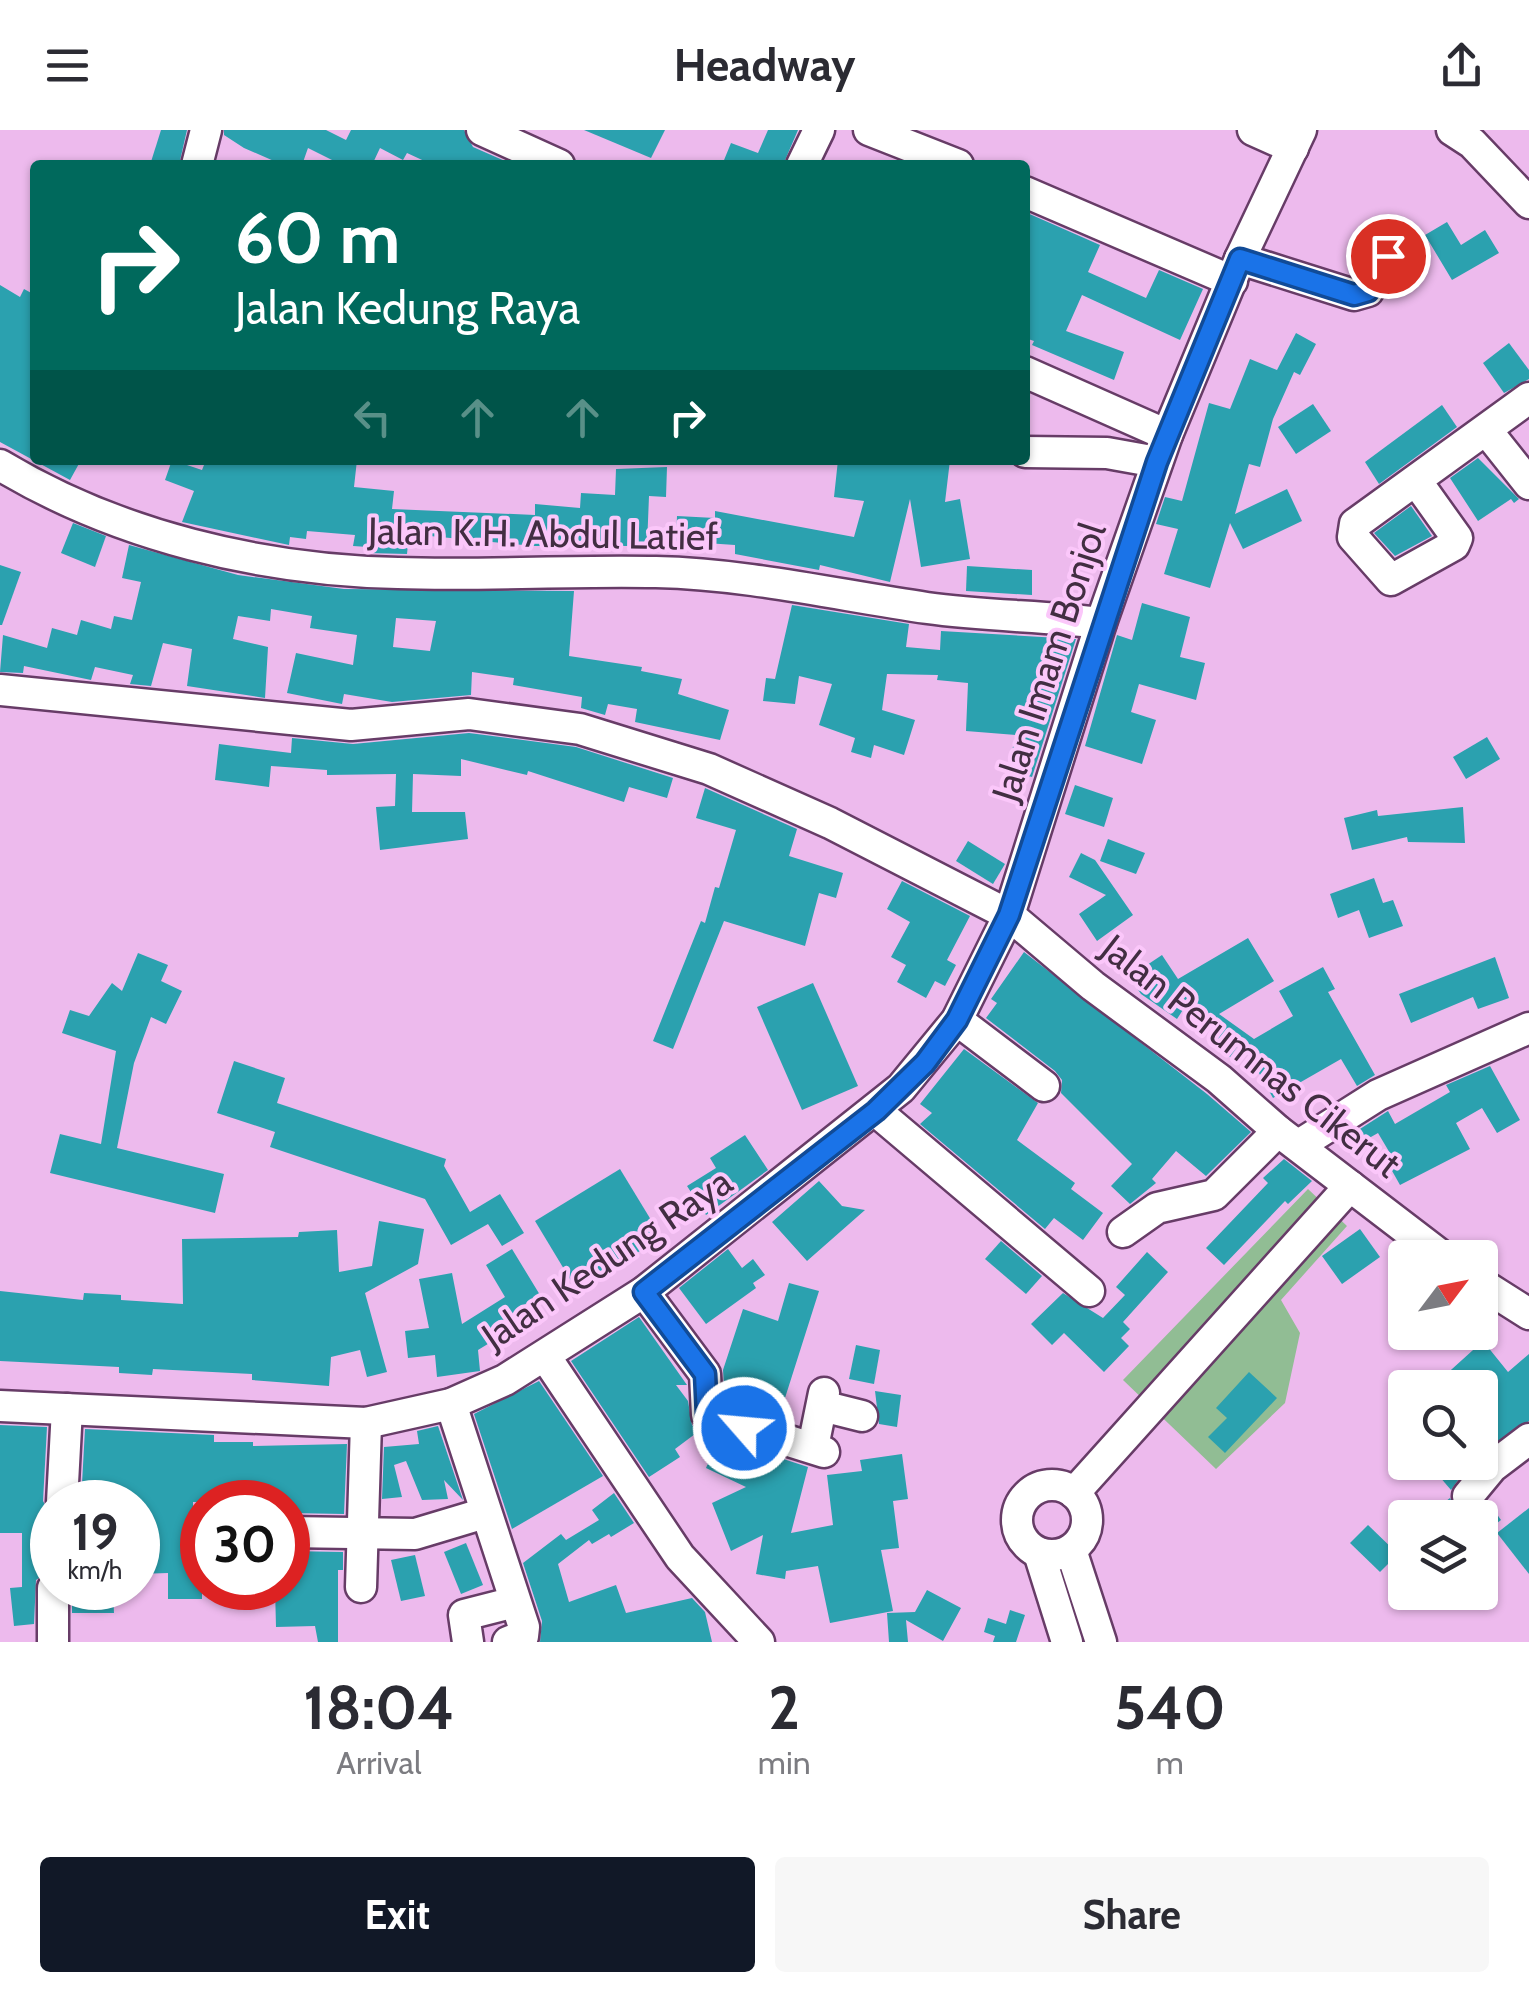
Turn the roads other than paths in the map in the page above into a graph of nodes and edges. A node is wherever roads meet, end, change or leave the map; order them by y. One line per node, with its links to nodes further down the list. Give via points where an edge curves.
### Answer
1 (206, 130): 8 (street)
2 (482, 130): 9 (street)
3 (819, 130): 10 (street)
4 (869, 130): 11 (street)
5 (1253, 130): 7 (street)
6 (1452, 130): 13 (street)
7 (1297, 139): 15 (street, Jalan Imam Bonjol)
8 (198, 160)
9 (548, 160)
10 (804, 160)
11 (945, 160)
12 (1030, 194): 15 (street)
13 (1529, 203)
14 (1393, 243): 15 (street, via 1368,291 1354,295)
15 (1236, 270): 19 (street, Jalan Imam Bonjol)
16 (1030, 375): 19 (street)
17 (1529, 398): 18 (street)
18 (1487, 431): 22 (street); 23 (street)
19 (1162, 448): 20 (street); 24 (street, Jalan Imam Bonjol)
20 (1030, 452)
21 (0, 464): 24 (street, Jalan K.H. Abdul Latief, via 115,523 307,565 398,574 722,576 932,608)
22 (1417, 482)
23 (1529, 484)
24 (1101, 623): 26 (street, Jalan Imam Bonjol)
25 (0, 690): 26 (street, Jalan Perumnas Cikerut, via 351,725 468,714 580,729 708,769)
26 (1009, 915): 27 (street, Jalan Kedung Raya); 31 (street, Jalan Perumnas Cikerut)
27 (957, 1020): 29 (street); 30 (street, Jalan Kedung Raya)
28 (1529, 1028): 31 (street)
29 (1044, 1086)
30 (876, 1111): 35 (street); 36 (street, Jalan Kedung Raya)
31 (1288, 1138): 32 (street, Jalan Perumnas Cikerut); 33 (street, via 1214,1195 1156,1208)
32 (1350, 1186): 34 (street, Jalan Perumnas Cikerut); 47 (street)
33 (1123, 1232)
34 (1420, 1240)
35 (1089, 1291)
36 (644, 1292): 39 (street, Jalan Kedung Raya); 43 (street, via 705,1374 707,1415 819,1449 823,1400)
37 (1498, 1294): 38 (street)
38 (1529, 1314)
39 (546, 1356): 40 (street, Jalan Kedung Raya); 60 (street, via 680,1557)
40 (451, 1404): 44 (street, Jalan Kedung Raya); 49 (street)
41 (0, 1406): 42 (street, Jalan Kedung Raya)
42 (67, 1408): 44 (street, Jalan Kedung Raya); 46 (street)
43 (862, 1416)
44 (366, 1422): 51 (street)
45 (1529, 1438): 48 (street)
46 (63, 1480)
47 (1074, 1493): 52 (street, via 1087,1522); 53 (street, via 1043,1486 1019,1507 1018,1529)
48 (1468, 1496)
49 (485, 1513): 51 (street, via 434,1532); 55 (street)
50 (310, 1532): 51 (street)
51 (364, 1532): 54 (street)
52 (1071, 1550): 53 (street); 62 (street)
53 (1039, 1553): 61 (street)
54 (361, 1587)
55 (515, 1602): 58 (street, via 464,1615); 59 (street, via 525,1632)
56 (53, 1610): 57 (street)
57 (54, 1642)
58 (468, 1642)
59 (508, 1642)
60 (758, 1642)
61 (1067, 1642)
62 (1101, 1642)

